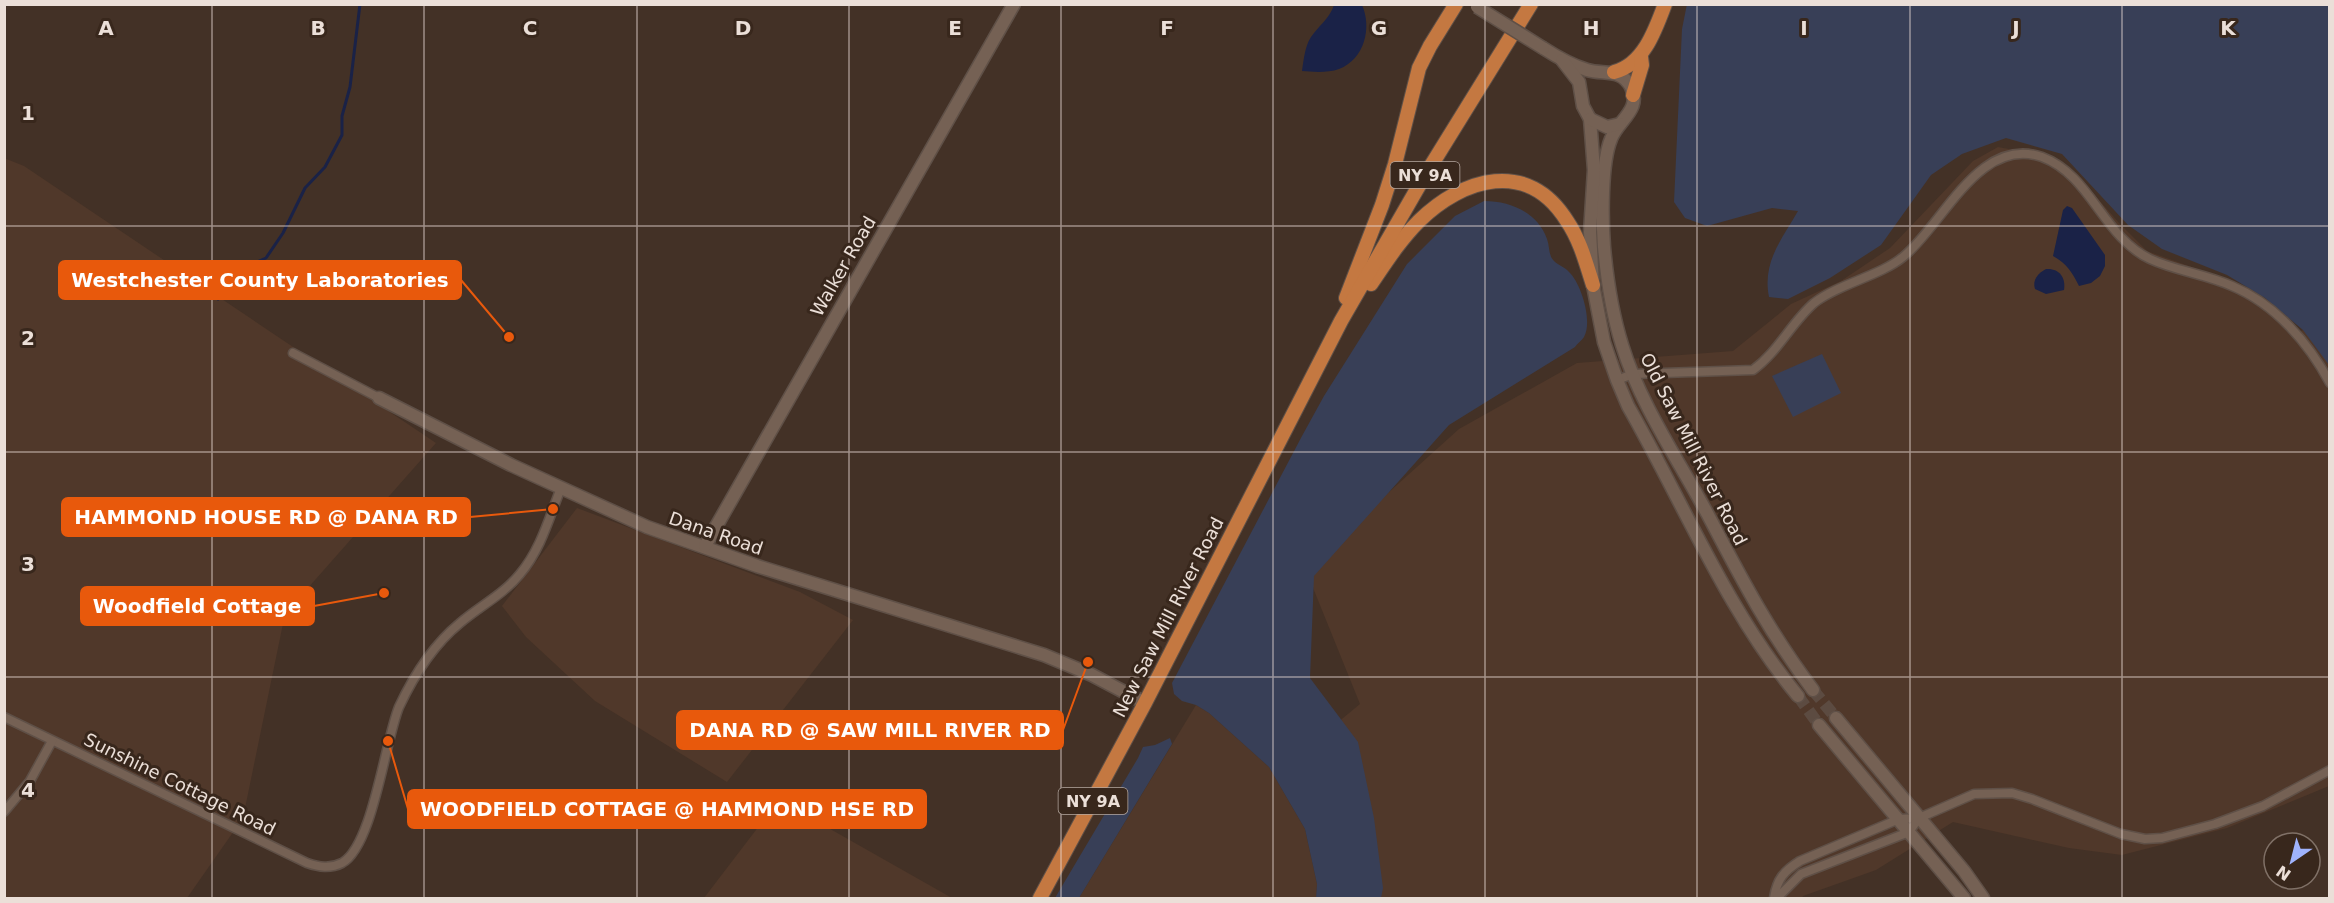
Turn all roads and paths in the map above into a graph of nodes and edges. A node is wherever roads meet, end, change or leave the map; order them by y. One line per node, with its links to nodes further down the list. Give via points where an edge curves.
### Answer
1 (1014, 4): 22 (street, Walker Road)
2 (1456, 4): 15 (main road, via 1419,68 1382,205)
3 (1531, 4): 15 (main road, NY 9A, via 1418,187)
4 (1665, 4): 6 (main road)
5 (1476, 6): 7 (street, bridge)
6 (1641, 57): 9 (main road, via 1624,70); 11 (main road)
7 (1562, 60): 8 (street); 10 (street, Old Saw Mill River Road, via 1579,82)
8 (1599, 72): 9 (street); 10 (street)
9 (1614, 72): 11 (street, via 1627,81)
10 (1582, 94): 12 (street, Old Saw Mill River Road)
11 (1633, 95): 13 (street, Old Saw Mill River Road, via 1632,108)
12 (1590, 118): 13 (street, via 1601,125); 14 (street, Old Saw Mill River Road, via 1594,170 1590,232)
13 (1620, 124): 17 (street, Old Saw Mill River Road, via 1606,155 1604,244 1613,309)
14 (1593, 285): 15 (main road, via 1578,241 1552,202 1517,181 1476,184 1435,206 1400,242); 18 (street, Old Saw Mill River Road, via 1604,342)
15 (1326, 350): 25 (main road, New Saw Mill River Road / NY 9A)
16 (292, 353): 20 (street, Dana Road)
17 (1634, 375): 18 (street); 19 (street, via 1753,370 1814,304 1902,258 1978,173 2004,157 2021,154 2041,157 2060,166 2109,225 2145,257 2231,285 2254,297 2301,339); 23 (street, Old Saw Mill River Road, via 1753,602)
18 (1617, 380): 24 (street, Old Saw Mill River Road, via 1742,614 1775,668)
19 (2330, 383)
20 (379, 399): 21 (street, Dana Road)
21 (561, 488): 22 (street, Dana Road, via 647,527); 29 (street, Sunshine Cottage Road, via 530,561 503,590 441,640 416,674 396,715 369,818 344,862 332,867 307,862)
22 (705, 546): 25 (street, Dana Road, via 757,566 1044,655)
23 (1813, 690)
24 (1798, 696)
25 (1145, 703): 35 (main road, New Saw Mill River Road / NY 9A)
26 (4, 717): 29 (street, Sunshine Cottage Road)
27 (1836, 718): 32 (street)
28 (1820, 725): 33 (street)
29 (52, 741): 31 (street, via 30,781)
30 (2330, 770): 32 (street, via 2263,806 2162,838 2121,834 2012,793 1974,794)
31 (4, 812)
32 (1919, 818): 33 (street); 34 (street); 38 (street)
33 (1899, 819): 34 (street); 36 (street, via 1785,870 1776,884)
34 (1909, 832): 36 (street, via 1801,874); 37 (street)
35 (1040, 898)
36 (1776, 898)
37 (1964, 898)
38 (1983, 898)

